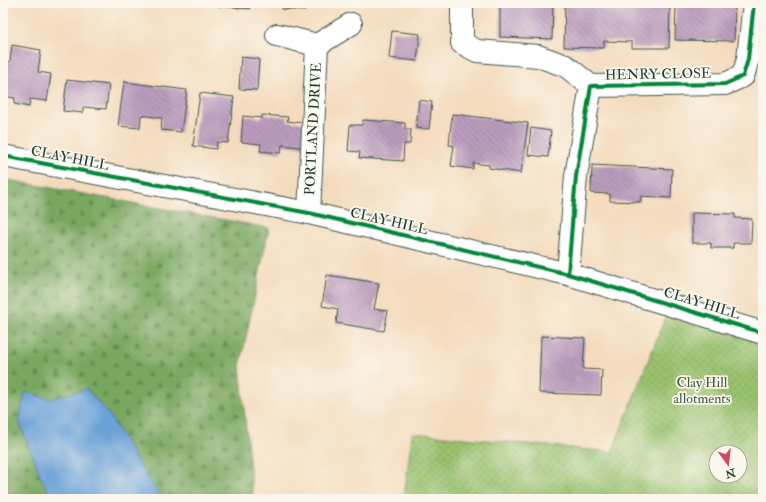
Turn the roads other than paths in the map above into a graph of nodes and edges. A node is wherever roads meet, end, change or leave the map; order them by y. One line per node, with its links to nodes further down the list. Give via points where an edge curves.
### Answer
1 (462, 3): 6 (street, HENRY CLOSE, via 462,43 477,51 538,56 566,66)
2 (754, 3): 6 (street, HENRY CLOSE, via 748,59 743,76 725,84)
3 (351, 24): 5 (street, PORTLAND DRIVE)
4 (277, 35): 5 (street, PORTLAND DRIVE)
5 (318, 45): 8 (street, PORTLAND DRIVE)
6 (591, 86): 9 (street, HENRY CLOSE, via 576,176)
7 (3, 156): 8 (street, CLAY HILL)
8 (309, 213): 9 (street, CLAY HILL)
9 (568, 274): 10 (street, CLAY HILL)
10 (763, 333)

